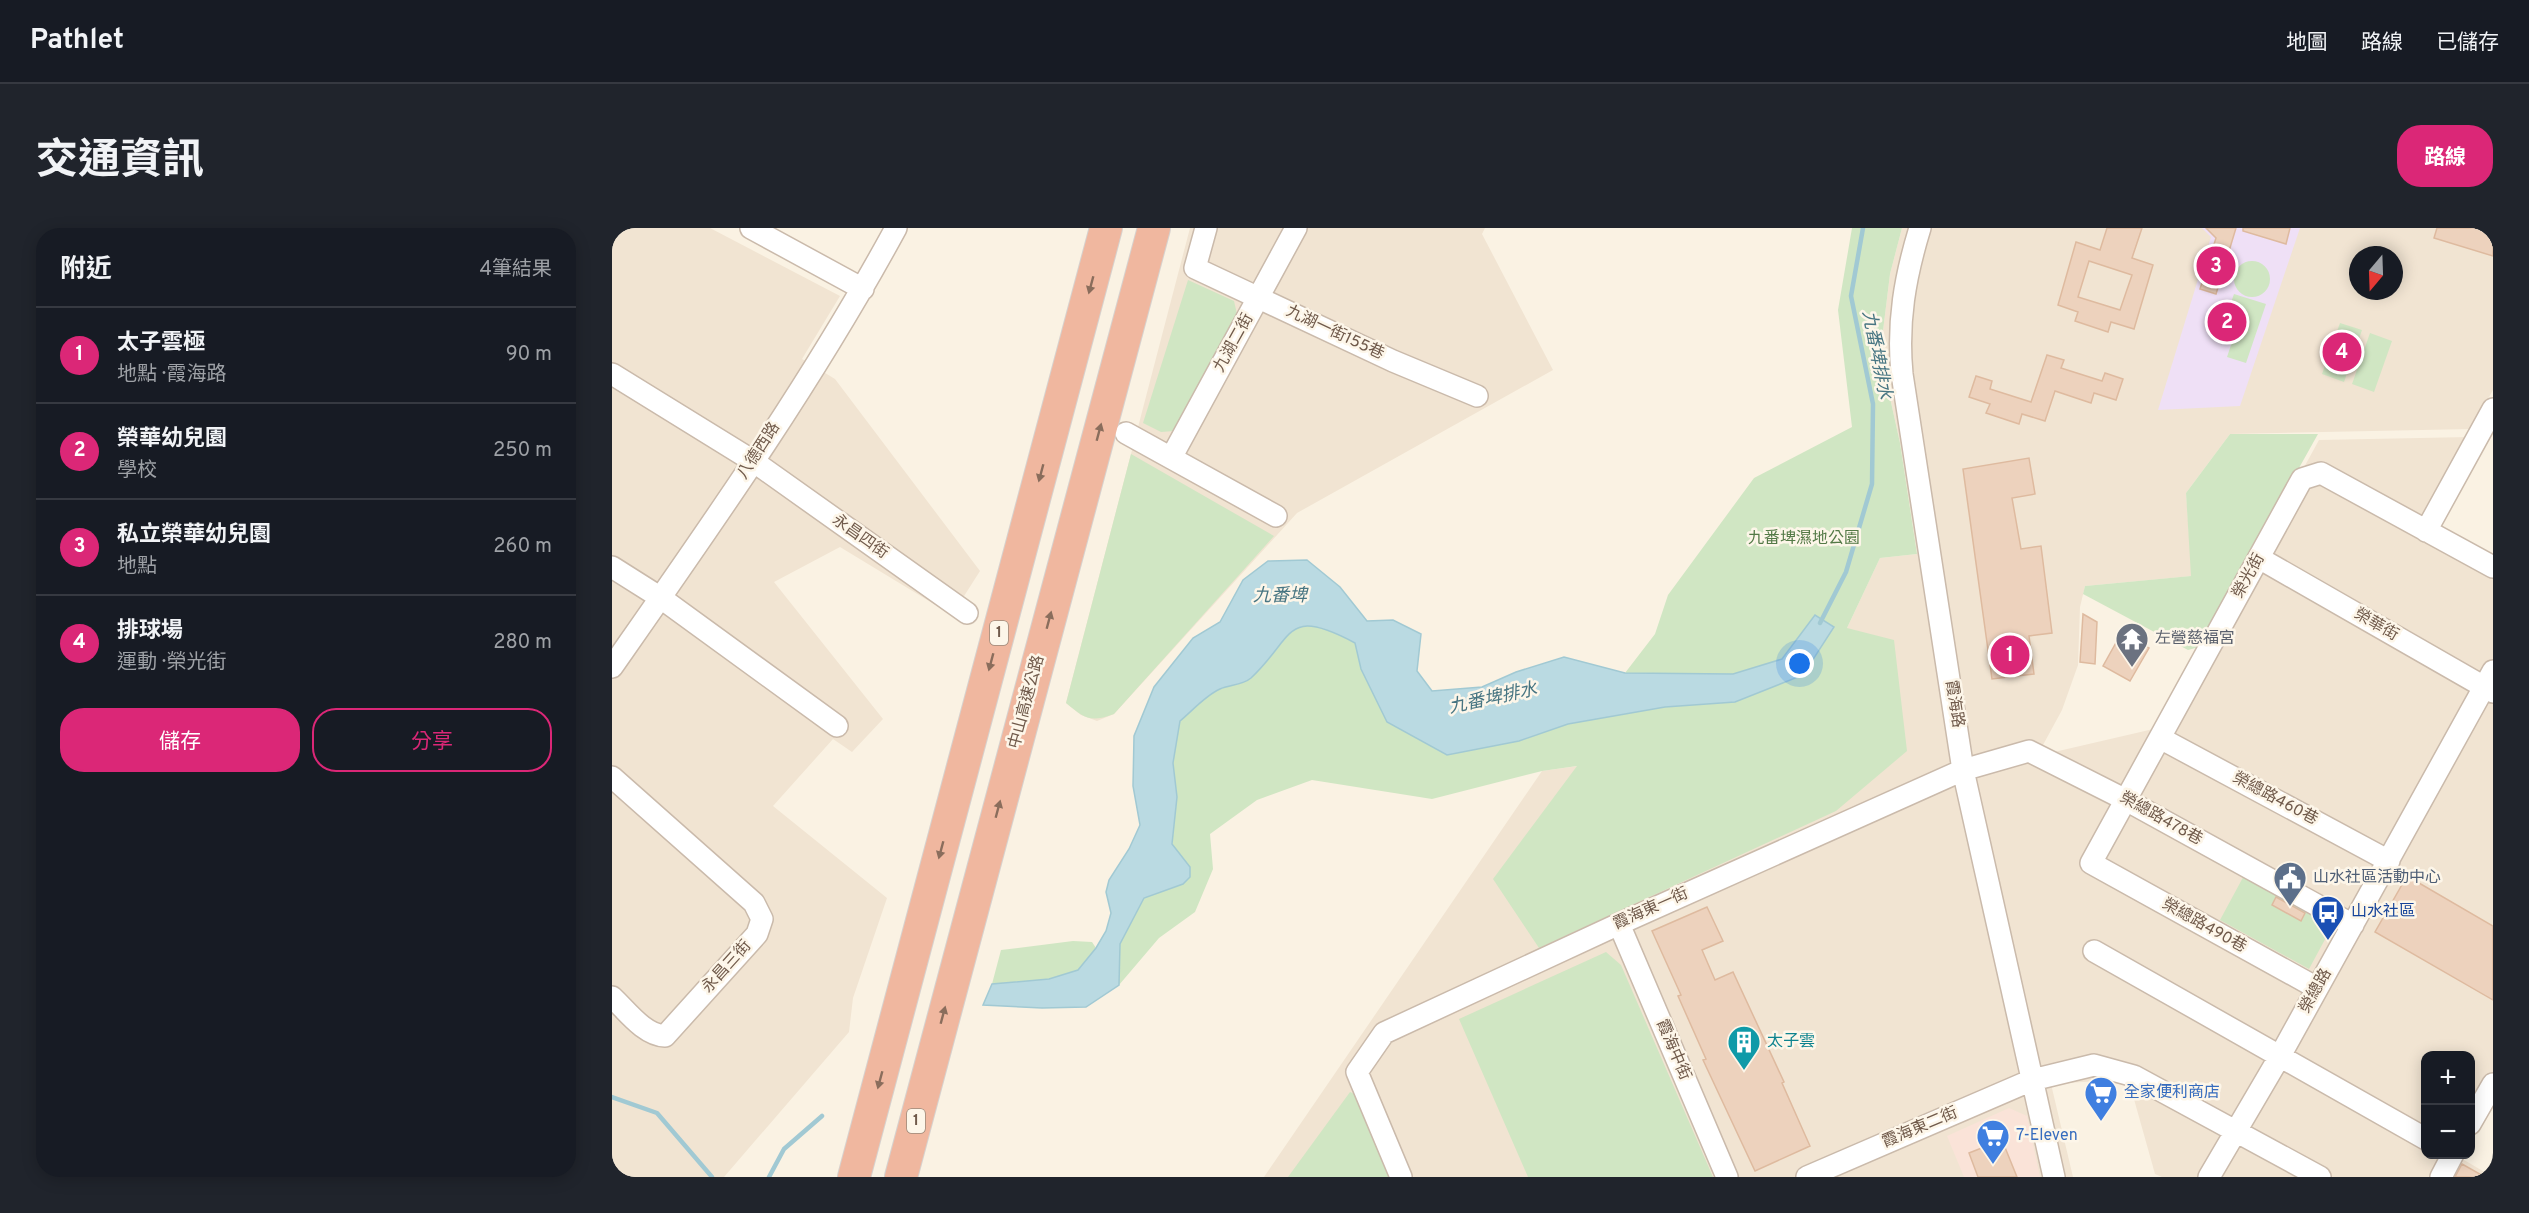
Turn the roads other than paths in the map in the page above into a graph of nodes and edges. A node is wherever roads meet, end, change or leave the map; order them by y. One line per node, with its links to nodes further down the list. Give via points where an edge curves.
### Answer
1 (751, 228): 8 (street)
2 (896, 228): 8 (street, 八德西路)
3 (1106, 228): 44 (highway, 1, one-way to 44)
4 (1154, 228): 45 (highway, 中山高速公路 / 1, one-way to 4)
5 (1206, 228): 9 (street, 九湖一街155巷, via 1195,267)
6 (1296, 228): 9 (street, 九湖二街)
7 (1920, 228): 27 (street, 霞海路, via 1900,312 1899,340)
8 (863, 289): 15 (street, 八德西路)
9 (1259, 298): 11 (street, 九湖一街155巷); 14 (street, 九湖二街)
10 (612, 374): 15 (street, 永昌四街)
11 (1477, 396)
12 (2493, 409): 17 (street)
13 (1126, 433): 14 (street)
14 (1171, 458): 16 (street)
15 (753, 461): 21 (street, 八德西路); 22 (street, 永昌四街)
16 (1276, 516)
17 (2426, 531): 18 (street, 榮光街, via 2321,473 2302,479); 20 (street, 榮光街)
18 (2259, 558): 24 (street, 榮華街); 26 (street, 榮光街)
19 (612, 567): 21 (street)
20 (2493, 567)
21 (661, 598): 23 (street, 八德西路); 25 (street)
22 (967, 613)
23 (612, 667)
24 (2490, 684): 30 (street, 榮總路)
25 (837, 726)
26 (2160, 738): 29 (street, 榮光街); 30 (street, 榮總路460巷)
27 (1963, 770): 29 (street, 榮總路478巷, via 2029,750); 32 (street, 霞海東一街); 38 (street, 霞海路)
28 (612, 777): 36 (street, 永昌三街, via 754,903 762,919 757,934 665,1036 649,1031)
29 (2126, 800): 31 (street, 榮光街); 33 (street, 榮總路478巷)
30 (2389, 861): 33 (street, 榮總路)
31 (2091, 863): 35 (street, 榮總路490巷)
32 (1619, 924): 46 (street, 霞海東一街, via 1384,1033 1357,1072); 47 (street, 霞海中街)
33 (2353, 925): 35 (street, 榮總路)
34 (2094, 951): 37 (street)
35 (2317, 988): 37 (street, 榮總路)
36 (612, 998)
37 (2280, 1056): 41 (street, 榮總路); 42 (street)
38 (2032, 1080): 41 (street, 霞海東二街, via 2094,1065 2110,1068 2134,1076); 48 (street, 霞海東二街); 49 (street, 霞海路)
39 (2493, 1084): 40 (street)
40 (2475, 1115)
41 (2236, 1132): 50 (street, 榮總路); 51 (street)
42 (2421, 1136)
43 (2450, 1159): 52 (street)
44 (854, 1177)
45 (901, 1177)
46 (1401, 1177)
47 (1727, 1177)
48 (1808, 1177)
49 (2054, 1177)
50 (2209, 1177)
51 (2320, 1177)
52 (2441, 1177)

